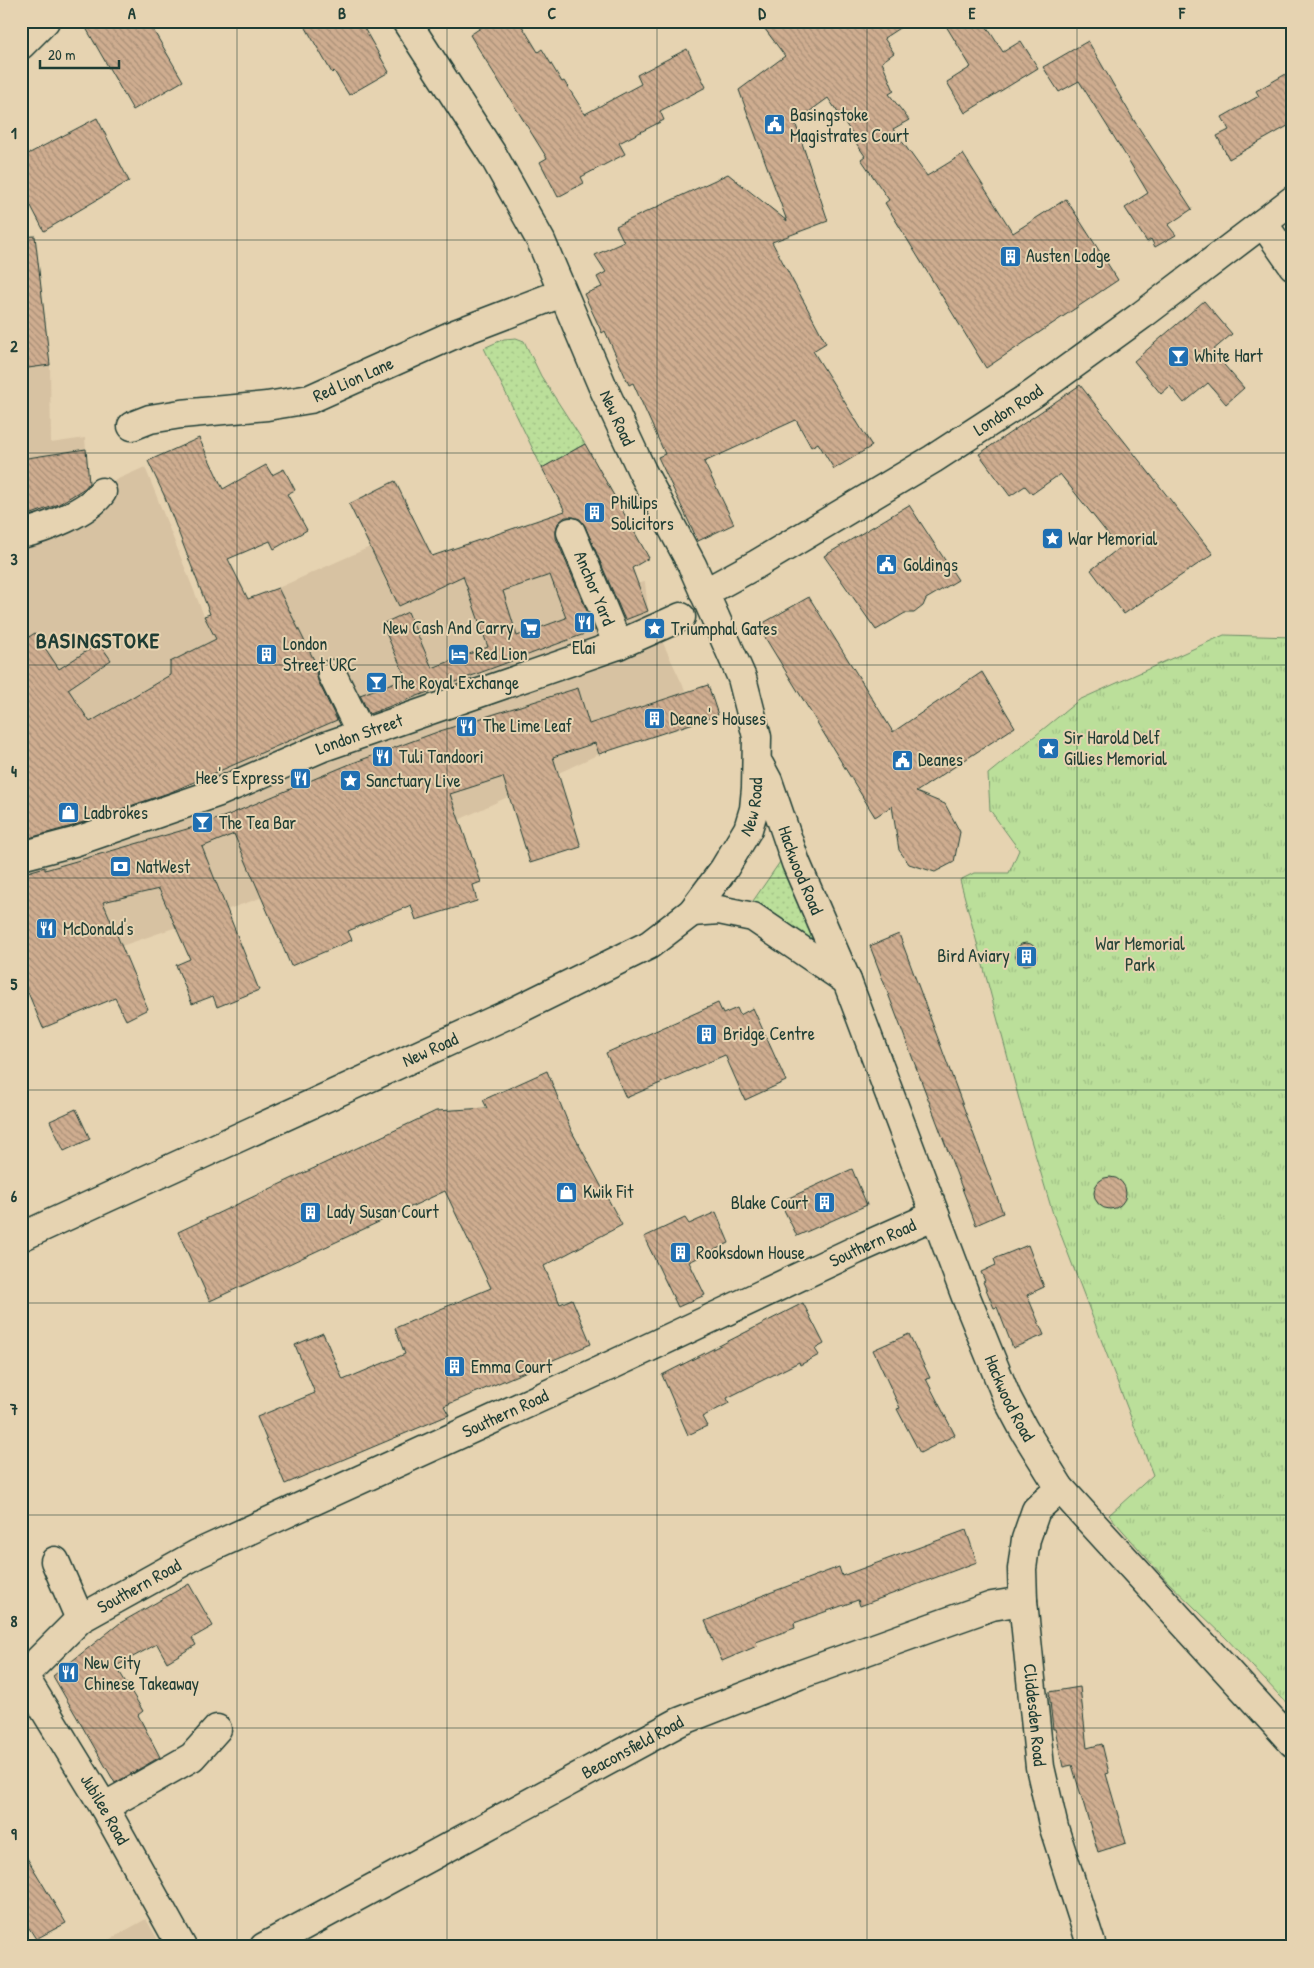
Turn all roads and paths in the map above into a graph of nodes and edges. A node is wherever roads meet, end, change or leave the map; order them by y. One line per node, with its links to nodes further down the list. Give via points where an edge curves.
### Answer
1 (45, 21): 3 (street)
2 (406, 21): 7 (street, New Road, via 494,157 541,241)
3 (21, 46)
4 (1293, 200): 5 (street, London Road)
5 (1262, 223): 6 (street); 12 (street, London Road, via 1033,394 933,459)
6 (1293, 266)
7 (562, 293): 8 (street, Red Lion Lane, via 455,334 310,399 181,414 150,419); 12 (street, New Road, via 642,471 685,550)
8 (132, 426)
9 (102, 492): 11 (street, via 97,500 81,510 36,531)
10 (571, 532): 14 (street, Anchor Yard)
11 (21, 534)
12 (704, 593): 17 (street, New Road, via 742,678 757,737)
13 (681, 617): 14 (street, London Street)
14 (618, 645): 16 (street, London Street)
15 (332, 674): 16 (street)
16 (361, 733): 18 (street, London Street, via 219,792 74,842)
17 (757, 760): 19 (street, New Road, via 756,788 748,829); 20 (street, Hackwood Road, via 796,863)
18 (26, 854)
19 (692, 912): 20 (street, via 719,910 753,917); 22 (street, New Road, via 649,946 516,1011)
20 (847, 981): 21 (street, Hackwood Road)
21 (935, 1215): 23 (street, Hackwood Road, via 1007,1398); 26 (street, Southern Road, via 197,1554)
22 (21, 1238)
23 (1060, 1488): 25 (street, Cliddesden Road, via 1036,1510 1026,1539 1022,1569); 29 (street, Hackwood Road)
24 (54, 1561): 26 (street, Southern Road)
25 (1023, 1601): 32 (street, Beaconsfield Road, via 992,1606 679,1722); 33 (street, Cliddesden Road, via 1040,1767 1054,1828)
26 (80, 1619): 27 (street, Southern Road)
27 (23, 1677): 30 (street, Jubilee Road)
28 (217, 1729): 30 (street, via 192,1757)
29 (1293, 1743)
30 (104, 1807): 31 (street, Jubilee Road)
31 (182, 1947)
32 (264, 1947)
33 (1092, 1947)

